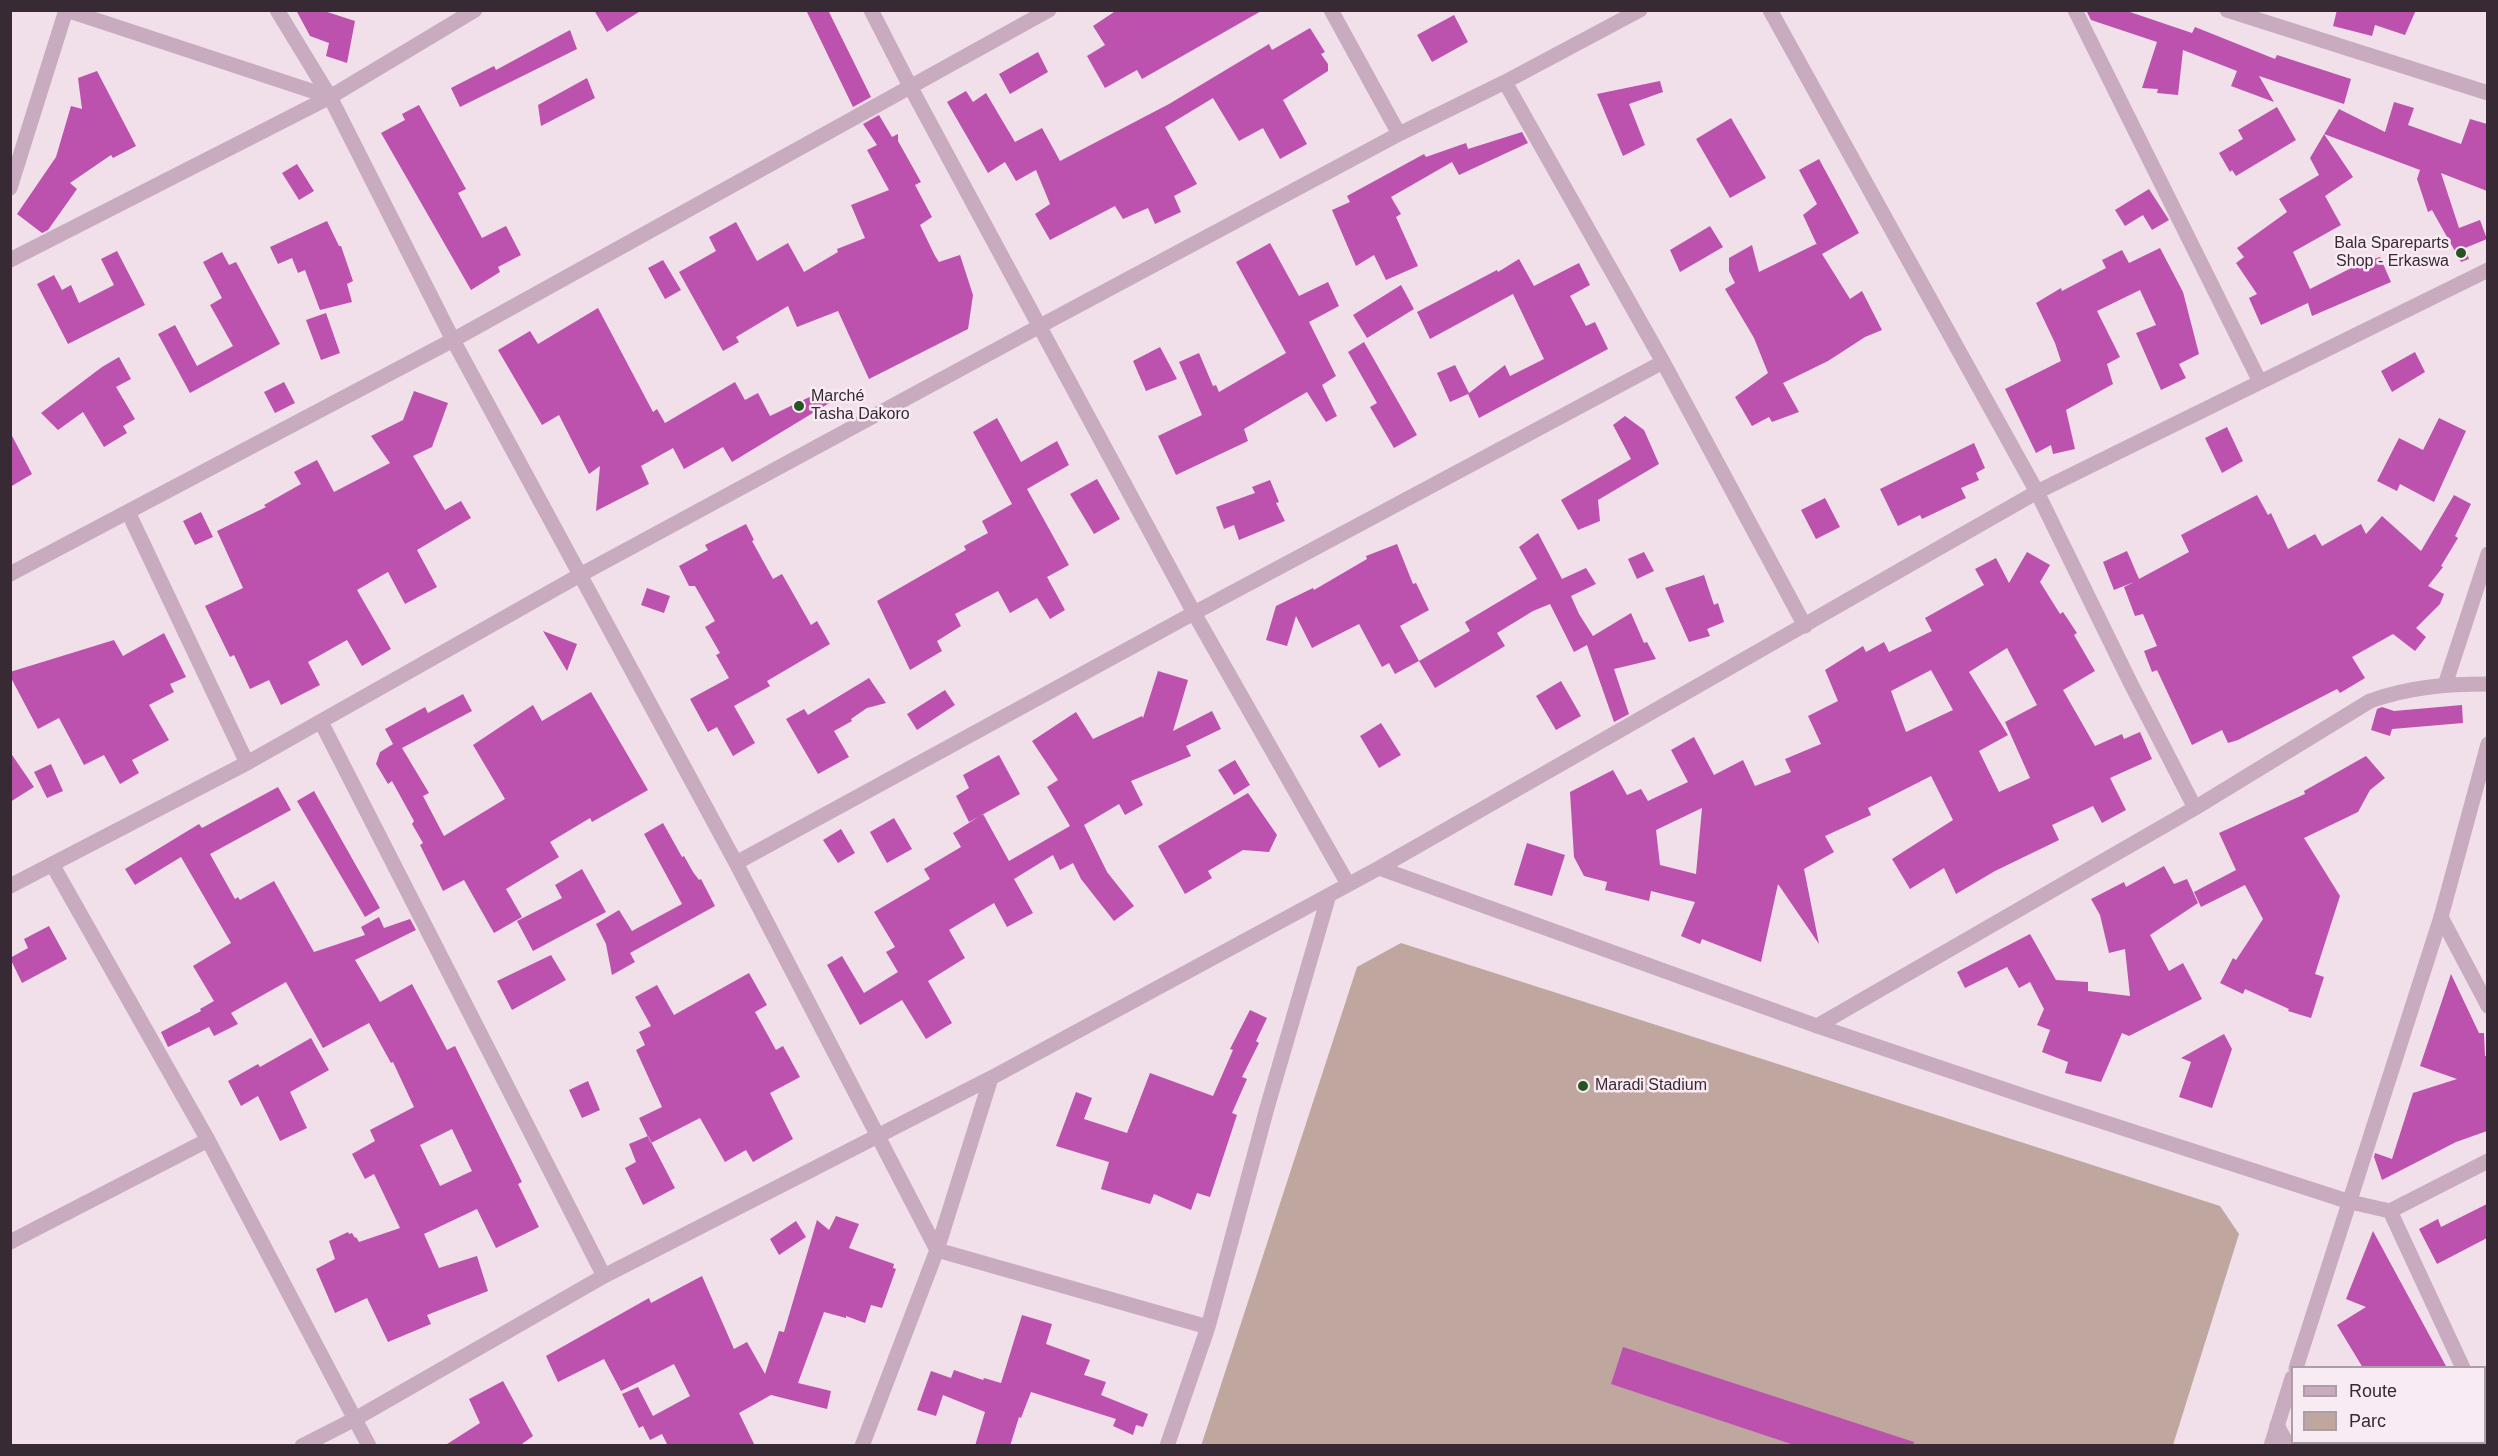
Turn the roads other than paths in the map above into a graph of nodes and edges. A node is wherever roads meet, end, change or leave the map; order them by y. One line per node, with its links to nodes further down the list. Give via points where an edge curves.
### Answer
1 (277, 10): 13 (street)
2 (475, 10): 13 (street)
3 (871, 10): 11 (street)
4 (1049, 10): 11 (street)
5 (1331, 10): 14 (street)
6 (1640, 10): 10 (street)
7 (1770, 10): 22 (street)
8 (2075, 10): 21 (street)
9 (2226, 10): 12 (street)
10 (1505, 82): 14 (street); 20 (street)
11 (910, 88): 18 (street); 19 (street)
12 (2487, 93)
13 (330, 97): 15 (street, via 66,10); 16 (street); 19 (street)
14 (1399, 134): 18 (street)
15 (10, 188)
16 (10, 260)
17 (2487, 270): 21 (street)
18 (1040, 326): 26 (street); 27 (street)
19 (453, 340): 23 (street); 26 (street)
20 (1663, 362): 27 (street); 28 (street)
21 (2260, 382): 22 (street)
22 (2037, 492): 28 (street); 34 (street)
23 (128, 512): 25 (street); 33 (street)
24 (2487, 554): 29 (street)
25 (10, 574)
26 (580, 576): 31 (street); 35 (street)
27 (1194, 613): 35 (street); 38 (street)
28 (1805, 626): 37 (street)
29 (2445, 684): 30 (street); 34 (street, via 2396,692 2370,701)
30 (2487, 684)
31 (321, 722): 33 (street); 52 (street)
32 (2487, 744): 41 (street)
33 (248, 763): 36 (street)
34 (2195, 808): 43 (street)
35 (735, 863): 45 (street)
36 (52, 864): 39 (street); 46 (street)
37 (1379, 868): 38 (street); 43 (street)
38 (1348, 884): 40 (street)
39 (10, 886)
40 (1329, 895): 44 (street); 53 (street)
41 (2441, 917): 42 (street); 48 (street)
42 (2487, 1006)
43 (1817, 1026): 48 (street)
44 (991, 1078): 45 (street); 51 (street)
45 (878, 1137): 51 (street); 52 (street)
46 (208, 1140): 50 (street); 57 (street)
47 (2487, 1161): 49 (street)
48 (2350, 1202): 49 (street); 54 (street)
49 (2390, 1210): 55 (street)
50 (10, 1242)
51 (937, 1250): 53 (street); 61 (street)
52 (604, 1276): 57 (street)
53 (1208, 1326): 62 (street)
54 (2297, 1366)
55 (2462, 1366)
56 (2291, 1381): 58 (street)
57 (355, 1419): 59 (street); 60 (street)
58 (2277, 1425): 63 (street); 64 (street)
59 (302, 1446)
60 (369, 1446)
61 (862, 1446)
62 (1167, 1446)
63 (2271, 1446)
64 (2288, 1446)

